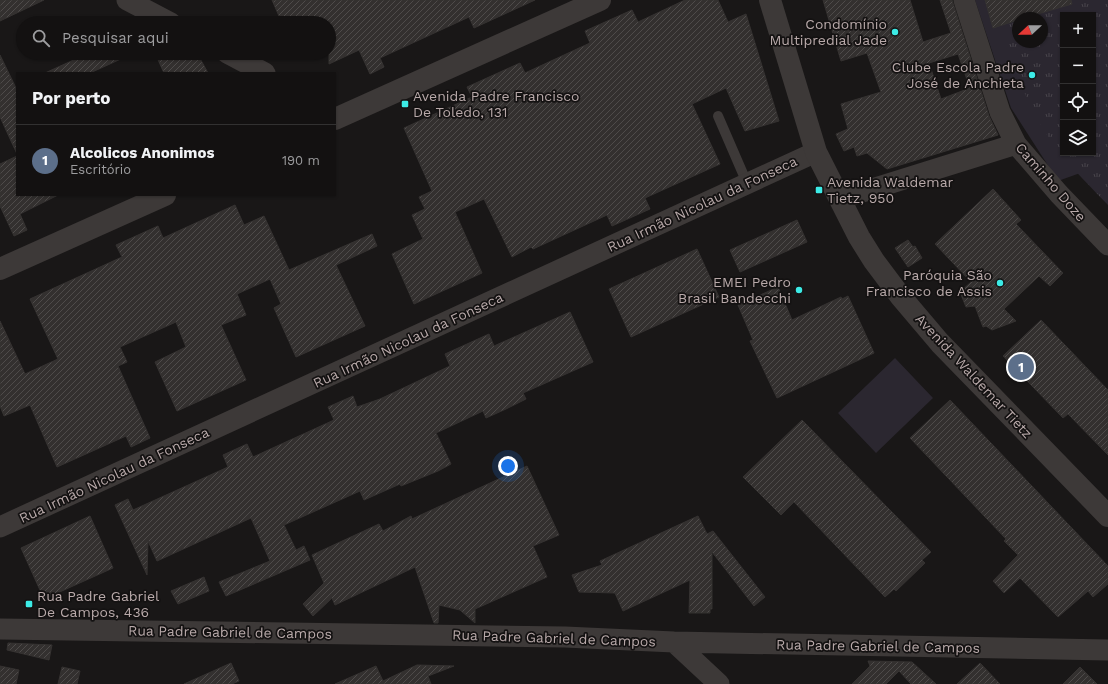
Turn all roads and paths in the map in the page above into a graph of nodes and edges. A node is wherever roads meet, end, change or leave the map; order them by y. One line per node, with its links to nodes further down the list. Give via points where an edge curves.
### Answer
1 (127, 0): 5 (street)
2 (600, 0): 8 (street)
3 (770, 0): 11 (street, Avenida Waldemar Tietz)
4 (964, 0): 10 (street, Caminho Doze, via 1000,112)
5 (158, 16)
6 (240, 60): 7 (street)
7 (263, 72)
8 (338, 115)
9 (718, 116): 12 (lane)
10 (1016, 144): 14 (street); 15 (street, Caminho Doze)
11 (816, 152): 12 (street, Rua Irmão Nicolau da Fonseca); 14 (street, Avenida Waldemar Tietz)
12 (748, 184): 18 (street, Rua Irmão Nicolau da Fonseca)
13 (163, 196): 16 (street)
14 (840, 199): 17 (street, Avenida Waldemar Tietz, via 874,261 901,297 940,343)
15 (1108, 245)
16 (0, 268)
17 (1108, 516)
18 (0, 527)
19 (0, 628): 20 (street, Rua Padre Gabriel de Campos, via 564,637)
20 (674, 642): 21 (street, Rua Padre Gabriel de Campos); 22 (street)
21 (1108, 650)
22 (719, 684)

